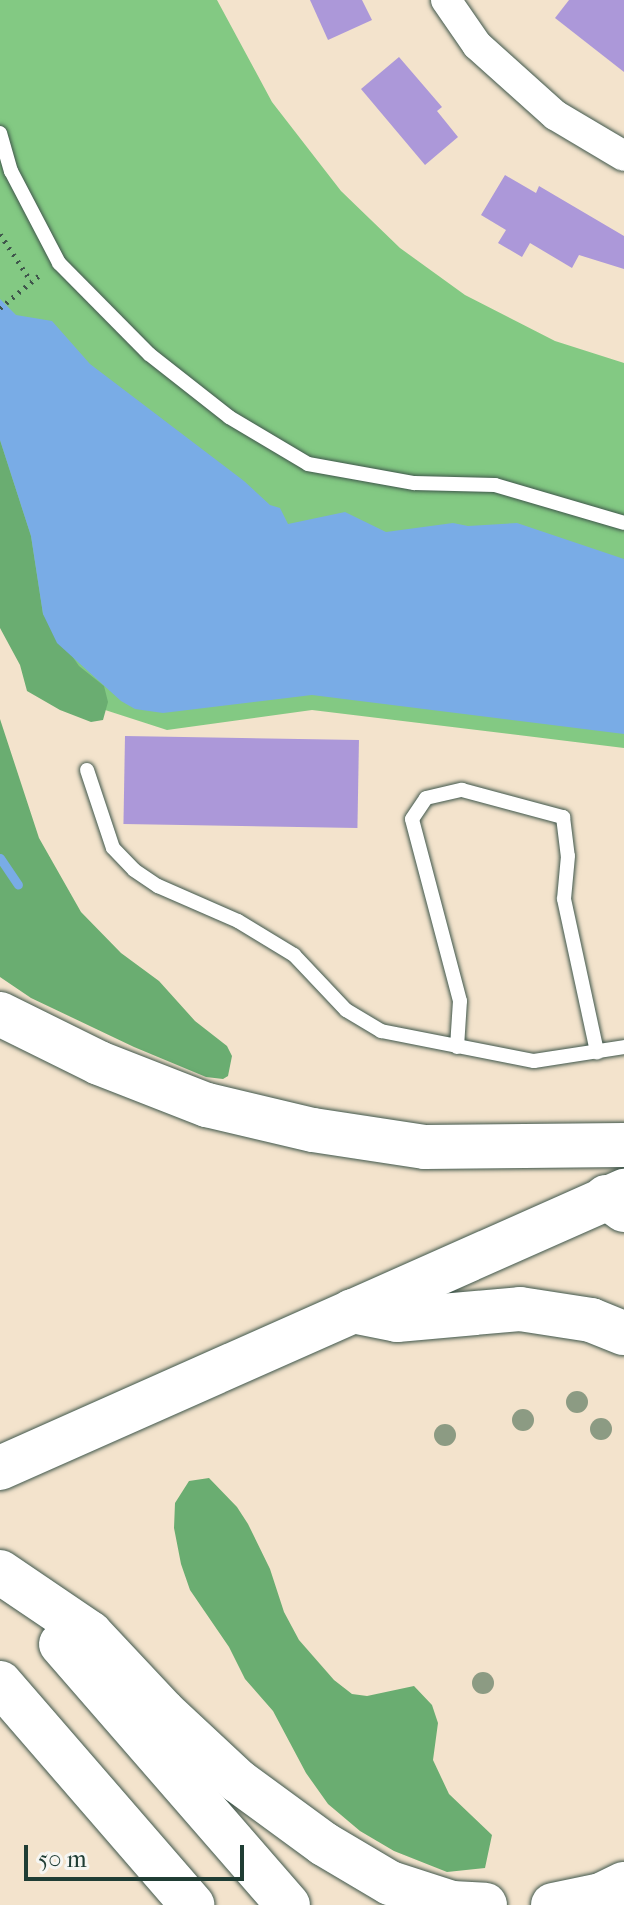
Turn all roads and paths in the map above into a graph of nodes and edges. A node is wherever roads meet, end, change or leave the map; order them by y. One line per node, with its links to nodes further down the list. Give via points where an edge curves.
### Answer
1 (446, 0): 3 (street, via 477,45 555,115)
2 (0, 133): 5 (lane, via 11,171)
3 (624, 156)
4 (0, 234): 6 (path)
5 (59, 263): 6 (path); 8 (lane, via 149,354 229,417 308,464 414,483 495,485)
6 (31, 281): 7 (path)
7 (0, 308)
8 (624, 523)
9 (87, 770): 11 (lane, via 113,848 134,870 294,955 346,1010 381,1031)
10 (0, 1014): 14 (main road, via 99,1063 207,1105 313,1130 425,1147)
11 (457, 1047): 13 (lane, via 534,1061); 13 (lane, via 460,1001 412,819 426,798 462,790 563,817 568,856 564,899)
12 (624, 1047): 13 (lane)
13 (597, 1052)
14 (624, 1145)
15 (618, 1199): 16 (main road)
16 (352, 1311): 17 (main road, via 397,1320 520,1309 591,1320); 18 (main road)
17 (624, 1333)
18 (0, 1468)
19 (0, 1573): 23 (main road); 24 (main road, via 90,1633 238,1781 324,1844 390,1883 452,1903)
20 (0, 1683): 22 (main road)
21 (624, 1884): 25 (main road, via 601,1895)
22 (192, 1905)
23 (288, 1905)
24 (485, 1905)
25 (553, 1905)

